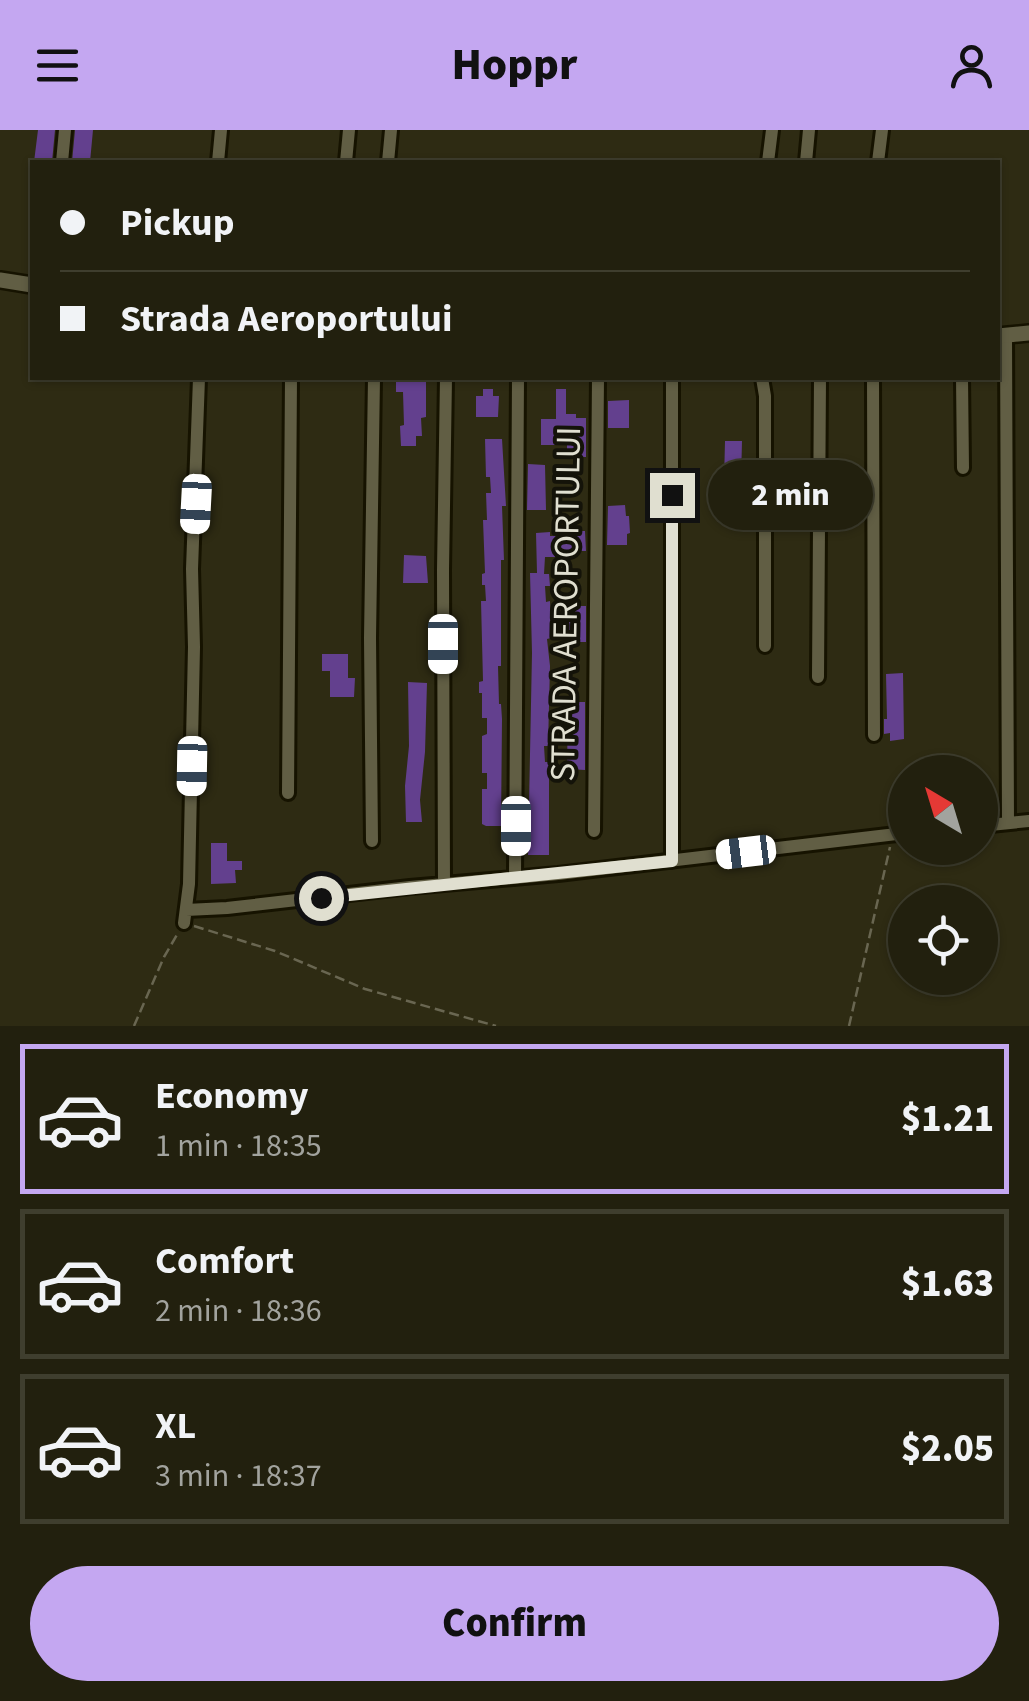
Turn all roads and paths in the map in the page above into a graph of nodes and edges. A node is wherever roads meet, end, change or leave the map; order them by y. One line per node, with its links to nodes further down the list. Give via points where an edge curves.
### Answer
1 (65, 130): 8 (street)
2 (221, 130): 9 (street)
3 (348, 130): 10 (street)
4 (391, 130): 11 (street)
5 (772, 130): 12 (street)
6 (809, 130): 13 (street)
7 (882, 130): 14 (street)
8 (62, 160)
9 (218, 160)
10 (346, 160)
11 (388, 160)
12 (768, 160)
13 (806, 160)
14 (878, 160)
15 (0, 280): 16 (street)
16 (30, 285)
17 (1029, 333): 18 (street)
18 (1002, 336): 36 (street)
19 (199, 380): 45 (street)
20 (291, 380): 34 (street)
21 (374, 380): 40 (street)
22 (446, 380): 44 (street)
23 (518, 380): 43 (street)
24 (598, 380): 38 (street, STRADA AEROPORTULUI)
25 (672, 380): 41 (street)
26 (762, 380): 31 (street)
27 (820, 380): 32 (street)
28 (872, 380): 33 (street)
29 (962, 380): 30 (street)
30 (964, 468)
31 (766, 646)
32 (818, 677)
33 (874, 735)
34 (288, 793)
35 (1029, 821): 36 (street)
36 (1008, 823): 37 (street)
37 (998, 824)
38 (594, 831)
39 (888, 835): 41 (street)
40 (372, 841)
41 (672, 861): 43 (street)
42 (890, 865): 48 (path)
43 (515, 878): 44 (street)
44 (444, 884): 45 (street)
45 (185, 916): 46 (path); 47 (path, via 365,989)
46 (134, 1026)
47 (496, 1026)
48 (849, 1026)

